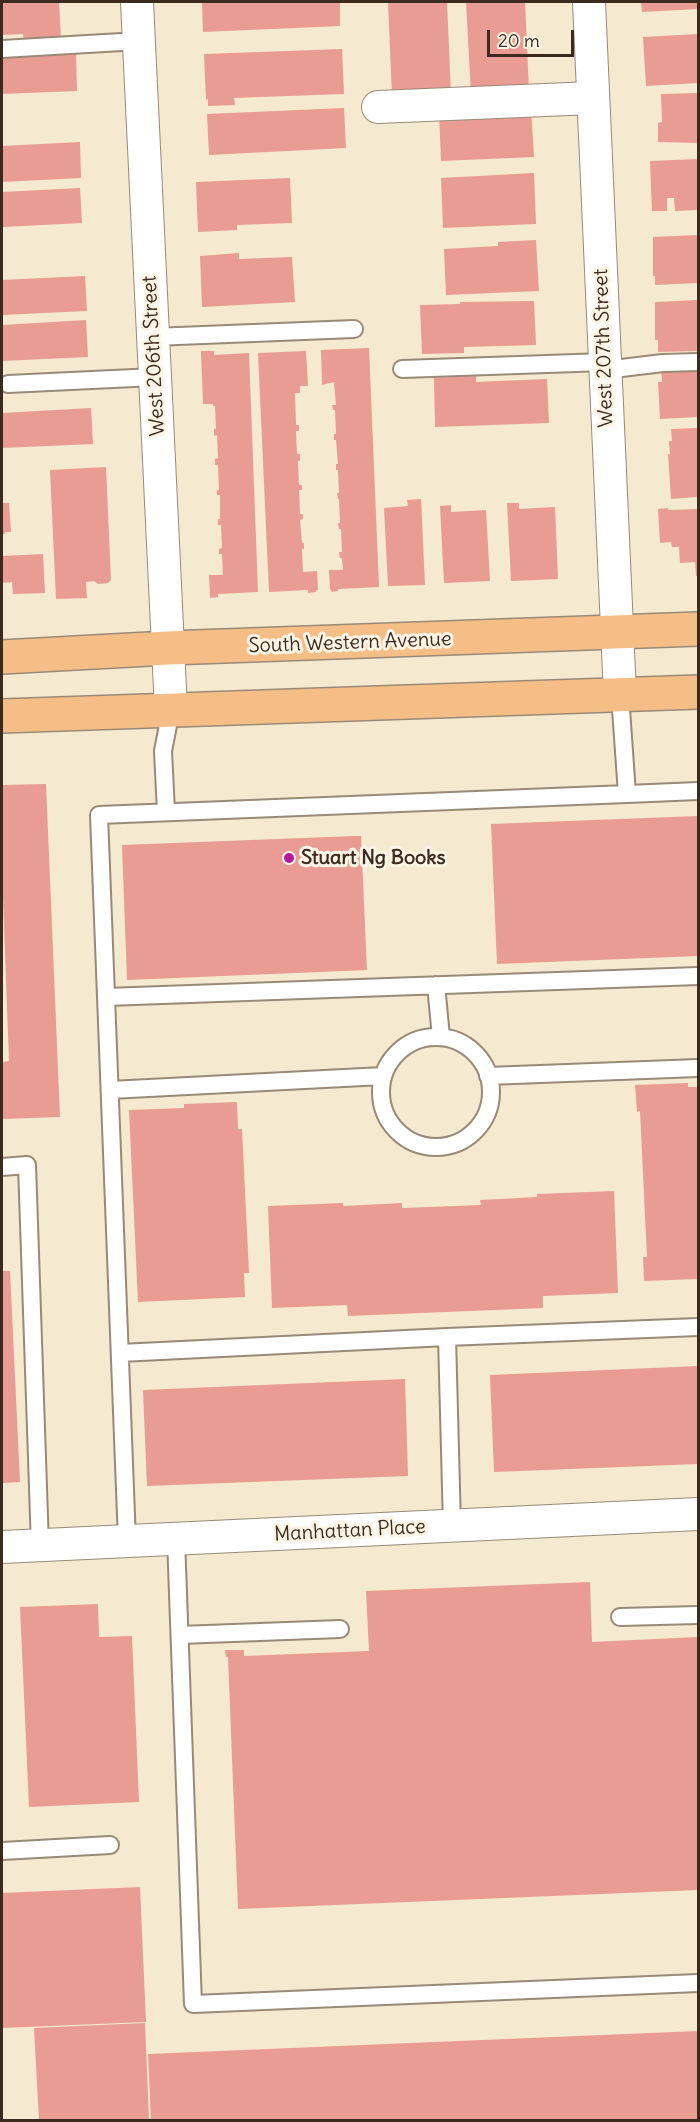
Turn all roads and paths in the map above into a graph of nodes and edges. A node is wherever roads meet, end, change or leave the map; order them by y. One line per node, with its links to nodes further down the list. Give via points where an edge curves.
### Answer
1 (137, 2): 3 (street, West 206th Street)
2 (589, 2): 5 (street, West 207th Street)
3 (139, 41): 4 (lane); 8 (street, West 206th Street)
4 (2, 49)
5 (593, 98): 6 (street); 10 (street, West 207th Street)
6 (378, 107)
7 (354, 329): 8 (lane)
8 (153, 337): 12 (street, West 206th Street)
9 (699, 362): 10 (lane)
10 (605, 366): 11 (lane); 15 (street, West 207th Street)
11 (402, 369)
12 (155, 377): 13 (lane); 16 (street, West 206th Street)
13 (8, 384)
14 (699, 629): 15 (main road, South Western Avenue)
15 (616, 632): 16 (main road, South Western Avenue); 19 (street, West 207th Street)
16 (168, 648): 17 (main road, South Western Avenue); 20 (street, West 206th Street)
17 (2, 657)
18 (699, 692): 19 (main road)
19 (620, 695): 20 (main road); 23 (lane)
20 (171, 710): 21 (main road); 24 (lane, via 163,751)
21 (2, 716)
22 (699, 791): 23 (lane)
23 (627, 794): 24 (lane)
24 (166, 812): 27 (lane, via 99,815)
25 (699, 976): 26 (lane)
26 (436, 985): 27 (lane); 28 (lane)
27 (106, 997): 32 (lane)
28 (441, 1037): 30 (lane, via 405,1046); 31 (lane, via 459,1042 474,1053)
29 (699, 1068): 31 (lane)
30 (383, 1076): 31 (lane, via 384,1111 393,1126 406,1138 439,1147 471,1134 482,1121 490,1105); 32 (lane)
31 (488, 1076)
32 (110, 1089): 36 (lane)
33 (2, 1167): 41 (lane, via 27,1165)
34 (699, 1327): 35 (lane)
35 (447, 1337): 36 (lane); 38 (lane)
36 (120, 1353): 40 (lane)
37 (699, 1514): 38 (street, Manhattan Place)
38 (452, 1526): 39 (street, Manhattan Place)
39 (176, 1539): 40 (street, Manhattan Place); 46 (lane)
40 (127, 1541): 41 (street, Manhattan Place)
41 (40, 1546): 42 (street, Manhattan Place)
42 (2, 1547)
43 (699, 1615): 44 (lane)
44 (621, 1617)
45 (340, 1629): 46 (lane)
46 (180, 1635): 49 (lane, via 193,2004)
47 (110, 1845): 48 (lane)
48 (2, 1851)
49 (699, 1983)

